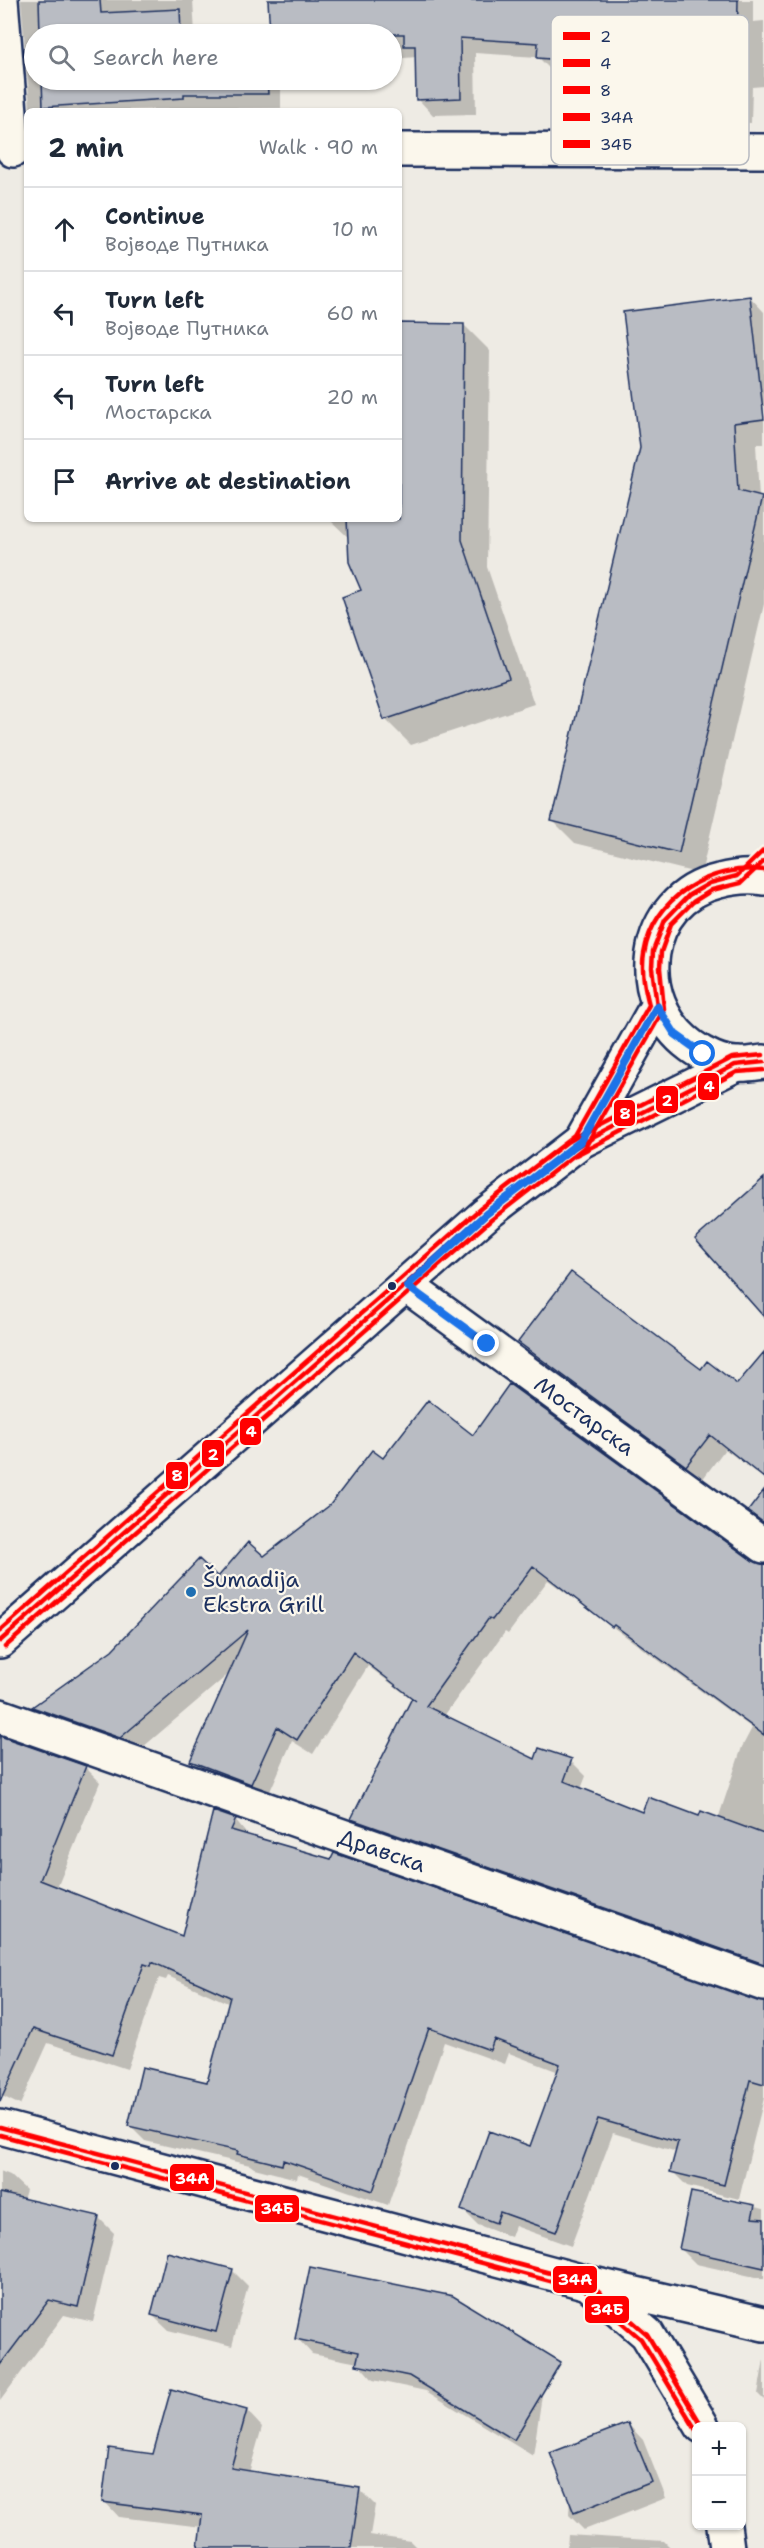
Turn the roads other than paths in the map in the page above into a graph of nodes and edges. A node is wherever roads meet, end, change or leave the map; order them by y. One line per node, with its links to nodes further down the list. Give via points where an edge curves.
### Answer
1 (1, 0): 2 (street)
2 (13, 150)
3 (402, 150): 4 (street)
4 (551, 150)
5 (749, 151): 6 (street)
6 (764, 151)
7 (764, 850): 8 (street)
8 (750, 877): 9 (street, via 708,883 683,899 664,921 653,948 650,977)
9 (657, 1006): 10 (street, via 675,1034 703,1054); 11 (street)
10 (749, 1063): 11 (street)
11 (581, 1141): 12 (street, via 486,1214)
12 (407, 1286): 13 (street, Мостарска); 14 (street)
13 (764, 1546)
14 (0, 1641)
15 (0, 1716): 16 (street, Дравска)
16 (764, 1984)
17 (0, 2127): 18 (street)
18 (588, 2283): 19 (street); 20 (street, via 647,2334)
19 (764, 2324)
20 (699, 2422)
21 (725, 2530): 22 (street)
22 (727, 2548)

